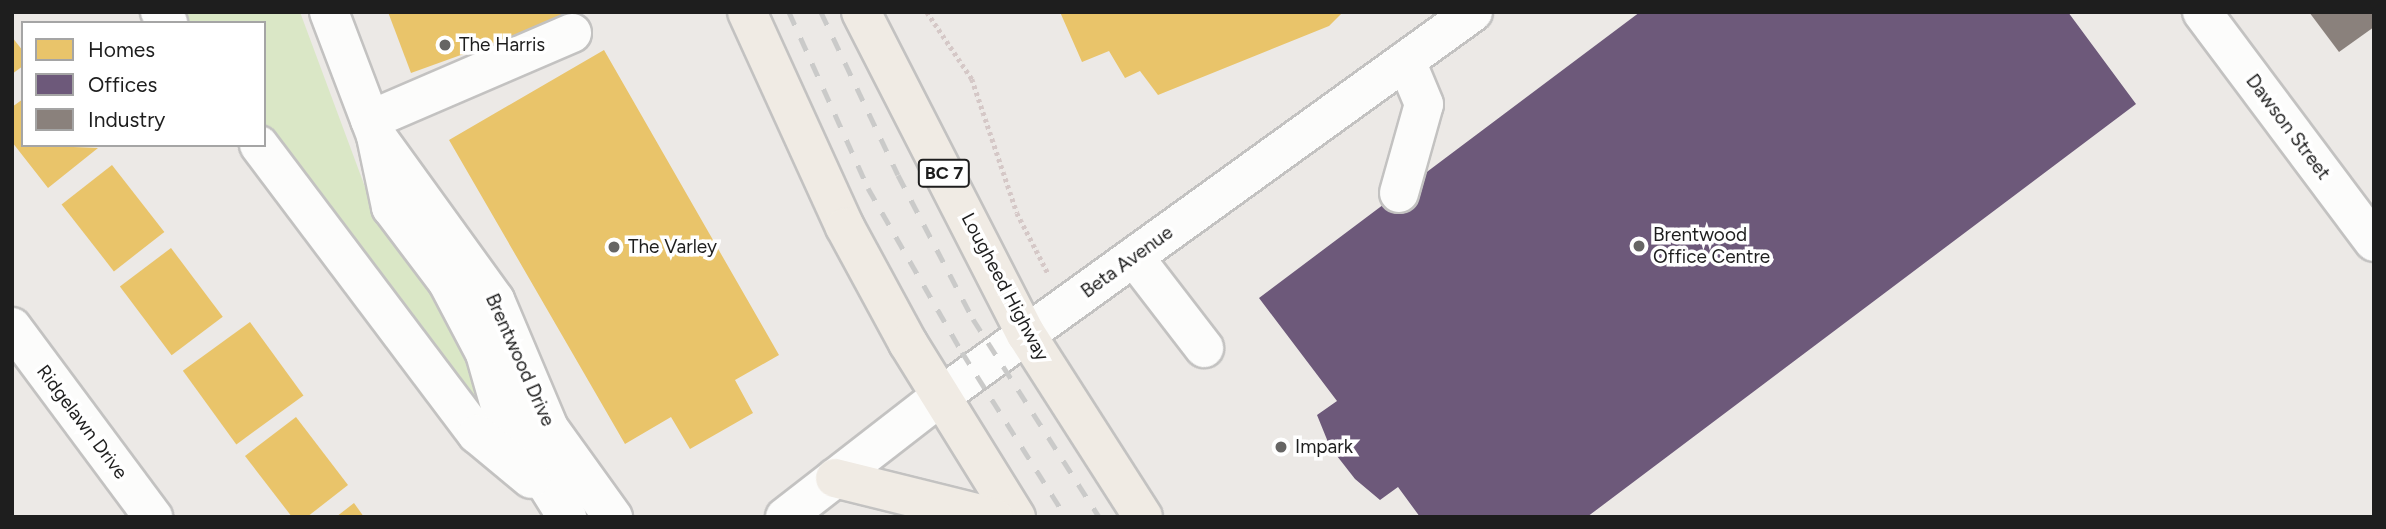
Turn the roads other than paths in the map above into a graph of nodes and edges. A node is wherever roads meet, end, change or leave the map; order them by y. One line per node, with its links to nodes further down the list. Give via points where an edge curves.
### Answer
1 (330, 12): 8 (street, Brentwood Drive)
2 (747, 12): 16 (main road, via 845,227)
3 (861, 12): 14 (main road, Lougheed Highway / BC 7)
4 (1473, 12): 7 (street, Beta Avenue)
5 (2202, 12): 11 (street, Dawson Street)
6 (572, 33): 8 (street)
7 (1406, 61): 10 (street, via 1424,104); 12 (street, Beta Avenue)
8 (373, 128): 18 (street, Brentwood Drive, via 391,207 447,281 485,353 502,413); 20 (street, Brentwood Drive, via 495,300 550,428)
9 (261, 147): 18 (street, via 477,434)
10 (1398, 193)
11 (2374, 242)
12 (1134, 257): 14 (street, Beta Avenue); 15 (street)
13 (12, 327): 19 (street, Ridgelawn Drive)
14 (1026, 334): 16 (street, Beta Avenue); 24 (main road, Lougheed Highway / BC 7)
15 (1204, 348)
16 (941, 396): 17 (street, Beta Avenue); 23 (main road)
17 (835, 478): 21 (street, Beta Avenue); 22 (main road)
18 (560, 507)
19 (153, 517)
20 (613, 517)
21 (785, 517)
22 (993, 517)
23 (1016, 517)
24 (1143, 517)

